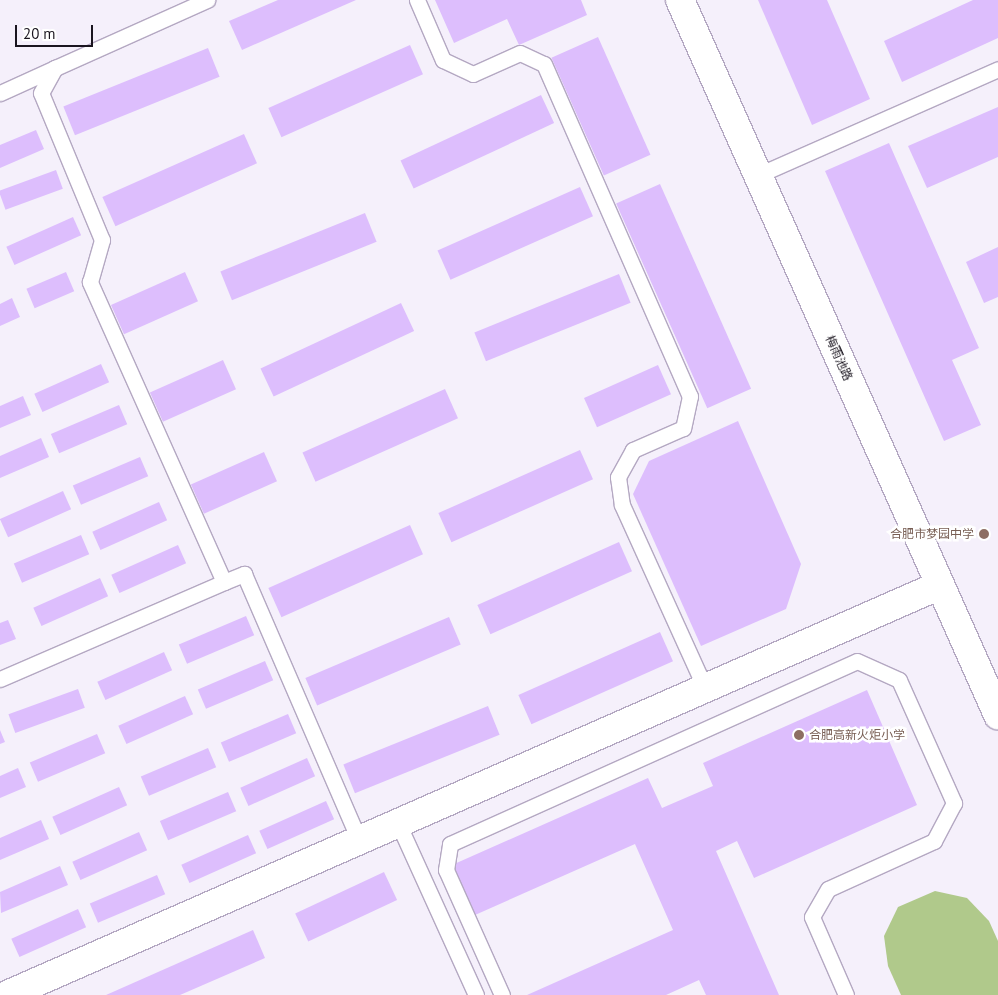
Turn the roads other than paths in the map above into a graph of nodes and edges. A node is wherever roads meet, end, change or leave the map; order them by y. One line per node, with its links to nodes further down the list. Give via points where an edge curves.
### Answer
1 (207, 0): 4 (lane)
2 (417, 0): 11 (lane, via 442,60 473,74 520,53 544,64 690,396 683,428 633,450 618,477 622,506)
3 (680, 0): 7 (street, 梅雨池路)
4 (56, 68): 6 (lane); 8 (lane, via 41,92 102,240 90,282)
5 (998, 69): 7 (lane)
6 (0, 93)
7 (758, 175): 9 (street, 梅雨池路)
8 (224, 582): 10 (lane); 14 (lane, via 244,574)
9 (940, 585): 11 (street); 12 (street, 梅雨池路)
10 (0, 680)
11 (705, 688): 13 (street)
12 (998, 715)
13 (398, 823): 14 (street); 16 (lane)
14 (359, 840): 15 (street)
15 (9, 995)
16 (476, 995)
17 (502, 995): 18 (lane, via 446,870 450,844 857,661 899,680 954,803 934,841 828,888 812,917)
18 (846, 995)

